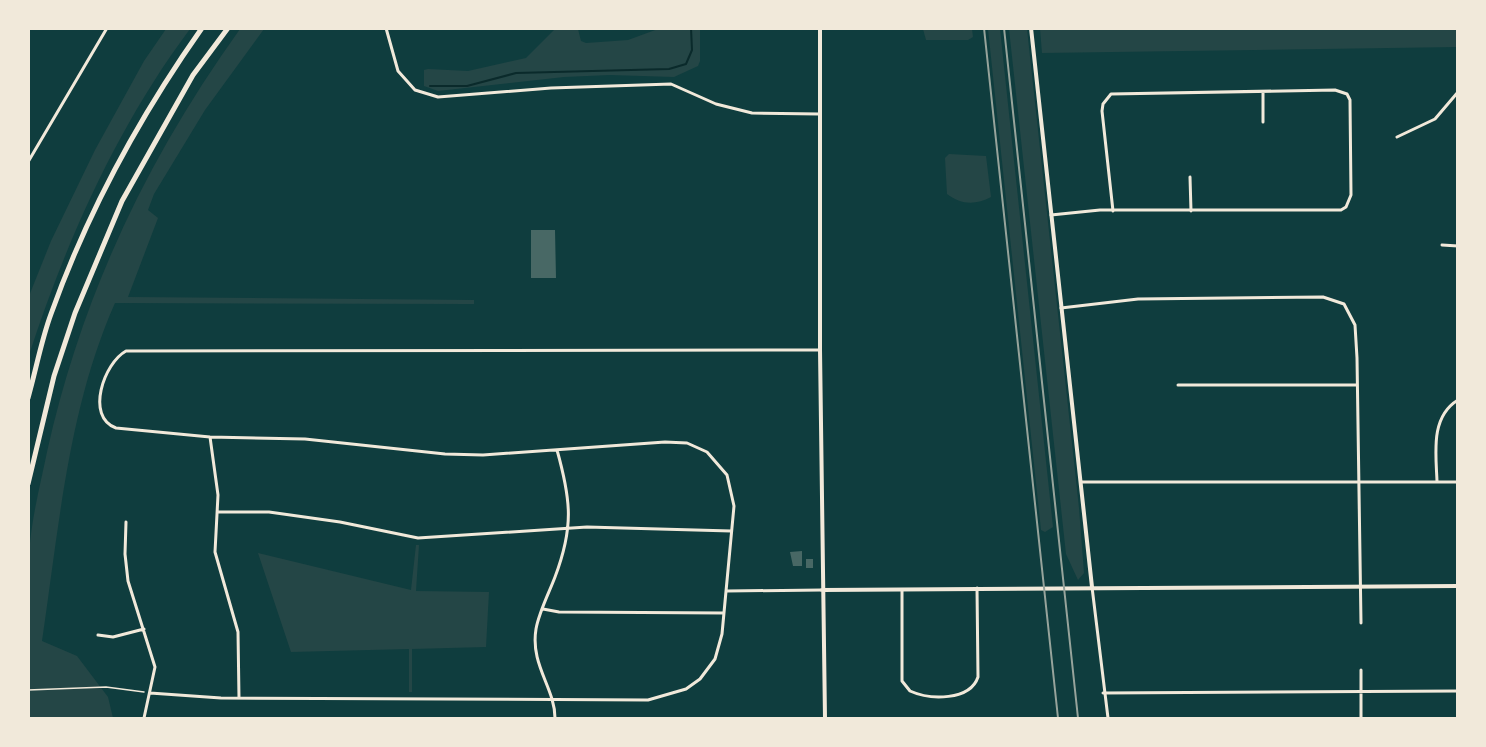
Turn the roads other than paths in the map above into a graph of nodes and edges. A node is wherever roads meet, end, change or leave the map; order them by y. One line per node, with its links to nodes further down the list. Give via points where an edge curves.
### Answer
1 (107, 28): 12 (street)
2 (202, 28): 23 (highway, via 103,193 51,314)
3 (228, 28): 31 (highway, via 193,75 122,201 75,313 54,376)
4 (386, 28): 9 (street, via 398,71 415,90 438,97 670,84 716,104 752,113)
5 (820, 28): 9 (main road)
6 (1031, 28): 16 (main road)
7 (1263, 92): 10 (street); 14 (street, via 1116,92 1106,98 1102,111); 15 (street, via 1335,90 1347,94 1351,195 1346,207 1336,211)
8 (1458, 92): 11 (street, via 1435,119)
9 (819, 114): 20 (main road)
10 (1263, 122)
11 (1397, 138)
12 (28, 162)
13 (1190, 177): 15 (street)
14 (1113, 211): 15 (street); 16 (street)
15 (1191, 212)
16 (1051, 215): 19 (main road)
17 (1442, 245): 18 (street)
18 (1458, 246)
19 (1061, 308): 22 (street, via 1138,299 1323,297 1344,304 1355,325); 27 (main road)
20 (820, 350): 25 (street, via 136,350 117,356 107,369 101,397 106,424); 41 (main road)
21 (1178, 385): 22 (street)
22 (1357, 385): 28 (street)
23 (28, 398)
24 (1458, 400): 29 (street, via 1438,426)
25 (210, 436): 26 (street, via 305,439 445,454); 32 (street)
26 (557, 450): 34 (street, via 568,488); 35 (street, via 665,442 687,443 707,452 727,476 734,506)
27 (1081, 482): 28 (street); 37 (main road)
28 (1357, 482): 29 (street); 38 (street)
29 (1437, 482): 30 (street)
30 (1458, 482)
31 (28, 484)
32 (218, 512): 34 (street, via 278,513 418,538); 53 (street, via 215,552 238,632)
33 (126, 522): 46 (street, via 126,567)
34 (568, 528): 35 (street); 43 (street)
35 (731, 531): 42 (street)
36 (1458, 586): 38 (main road)
37 (1092, 587): 38 (main road); 40 (main road); 52 (street)
38 (1359, 587): 45 (street)
39 (902, 588): 40 (main road); 40 (street, via 902,681 910,692 943,696 968,692 978,677); 41 (main road)
40 (977, 588)
41 (822, 590): 42 (street); 57 (main road)
42 (727, 591): 44 (street)
43 (543, 609): 44 (street); 54 (street, via 536,628 535,648)
44 (724, 613): 54 (street, via 715,659 700,679 686,689 648,700)
45 (1360, 623)
46 (144, 629): 47 (street, via 113,637); 51 (street, via 155,666)
47 (98, 635)
48 (1361, 670): 49 (street)
49 (1361, 691): 50 (street); 52 (street); 59 (street)
50 (1458, 691)
51 (150, 693): 53 (street); 55 (street)
52 (1103, 693): 58 (street)
53 (239, 698): 54 (street)
54 (552, 699): 56 (street)
55 (144, 718)
56 (555, 718)
57 (825, 718)
58 (1108, 718)
59 (1361, 718)

